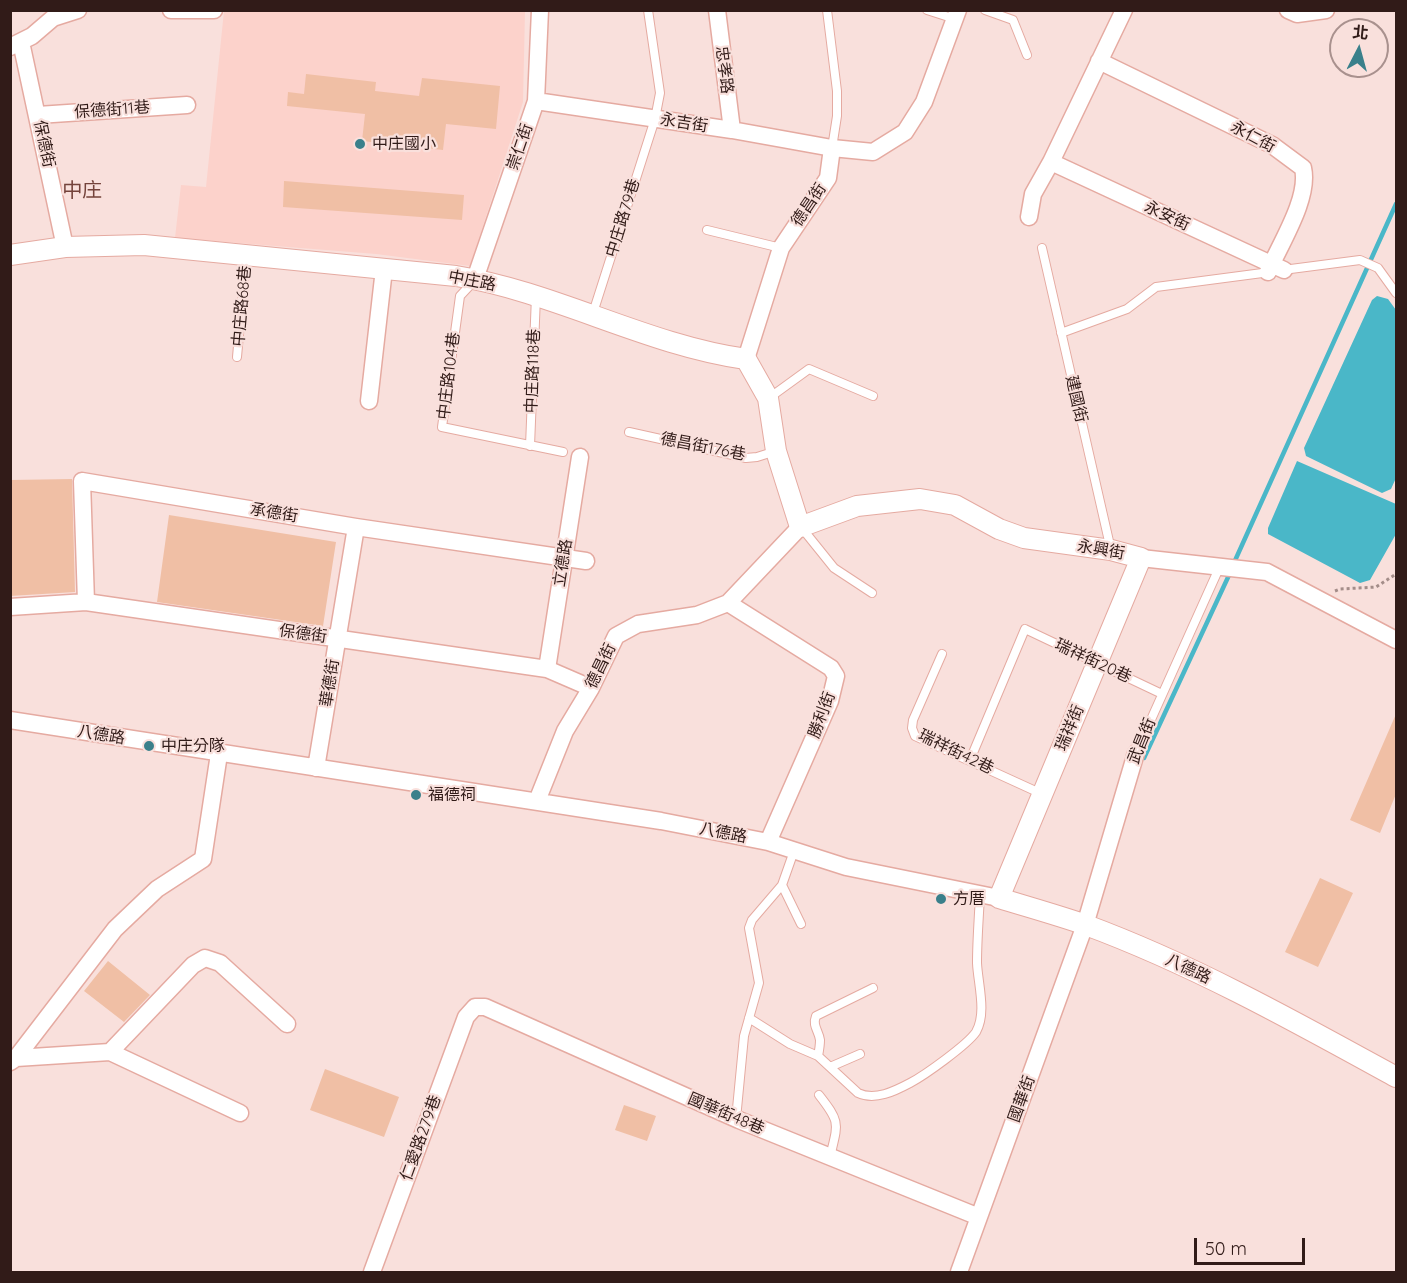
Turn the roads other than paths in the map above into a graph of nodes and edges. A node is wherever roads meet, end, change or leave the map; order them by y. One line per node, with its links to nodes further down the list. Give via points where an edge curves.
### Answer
1 (78, 10): 14 (street, via 53,18)
2 (171, 10): 3 (street)
3 (214, 10)
4 (540, 10): 17 (street, 崇仁街)
5 (648, 10): 20 (lane, 中庄路79巷, via 660,93)
6 (717, 10): 21 (street, 忠孝路)
7 (827, 10): 22 (lane, via 837,91)
8 (927, 10): 13 (lane)
9 (985, 10): 15 (lane, via 1013,20)
10 (1124, 10): 16 (street)
11 (1288, 10): 12 (street, via 1297,14)
12 (1326, 10)
13 (956, 15): 22 (street, via 924,102 905,132 873,152)
14 (16, 44): 19 (street, 保德街)
15 (1027, 55)
16 (1099, 61): 23 (street); 32 (street, 永仁街, via 1272,145 1303,168 1306,179 1301,198)
17 (536, 101): 20 (street, 永吉街); 33 (street, 崇仁街)
18 (187, 105): 19 (street, 保德街11巷)
19 (38, 115): 26 (street, 保德街)
20 (654, 119): 21 (street, 永吉街); 36 (lane, 中庄路79巷)
21 (732, 130): 22 (street, 永吉街)
22 (832, 148): 27 (street, 德昌街, via 828,178)
23 (1051, 162): 24 (street, via 1033,194); 32 (street, 永安街)
24 (1029, 217)
25 (706, 230): 27 (lane)
26 (65, 246): 29 (street, 中庄路); 30 (street, 中庄路, via 144,245)
27 (781, 248): 39 (street, 德昌街)
28 (1042, 248): 37 (lane, 建國街)
29 (10, 255)
30 (246, 256): 31 (street, 中庄路); 38 (lane, 中庄路68巷)
31 (384, 269): 33 (street, 中庄路); 42 (street)
32 (1274, 269): 34 (lane, via 1352,260 1366,262 1378,268); 37 (lane, via 1156,287 1127,309)
33 (475, 279): 35 (street, 中庄路); 44 (lane, 中庄路104巷, via 460,296 442,427)
34 (1396, 293)
35 (537, 296): 36 (street, 中庄路); 44 (lane, 中庄路118巷)
36 (592, 317): 39 (street, 中庄路, via 672,343)
37 (1061, 333): 50 (lane, 建國街)
38 (237, 357)
39 (746, 359): 41 (street)
40 (873, 396): 41 (lane, via 810,369)
41 (768, 398): 45 (street)
42 (369, 401)
43 (629, 432): 45 (lane, 德昌街176巷, via 746,458)
44 (530, 446): 46 (lane, 中庄路104巷)
45 (776, 451): 49 (street)
46 (563, 452)
47 (580, 458): 51 (street, 立德路)
48 (357, 527): 51 (street, 承德街); 56 (street, 承德街, via 82,481); 60 (street, 華德街)
49 (800, 527): 50 (street, 永興街, via 857,506 920,499 955,505 1024,538); 55 (lane, via 834,568); 57 (street, 德昌街)
50 (1111, 550): 52 (street, 永興街)
51 (564, 557): 53 (street, 承德街); 63 (street, 立德路)
52 (1141, 558): 54 (street, 永興街); 62 (street, 瑞祥街)
53 (586, 561)
54 (1228, 567): 59 (street, 永興街, via 1267,572); 65 (lane, 武昌街)
55 (872, 593)
56 (86, 602): 58 (street, 保德街); 60 (street, 保德街)
57 (728, 603): 64 (street, 德昌街, via 697,615 638,624 616,636); 73 (street, 勝利街, via 831,668 836,676 830,701)
58 (10, 607)
59 (1396, 639)
60 (337, 640): 63 (street, 保德街); 70 (street, 華德街)
61 (942, 654): 69 (lane, 瑞祥街42巷, via 912,729 915,735)
62 (1097, 663): 65 (lane, 瑞祥街20巷); 69 (lane, 瑞祥街20巷, via 1025,629); 71 (street, 瑞祥街)
63 (547, 669): 64 (street, 保德街)
64 (591, 688): 72 (street, 德昌街, via 565,731)
65 (1162, 694): 67 (lane, 武昌街)
66 (10, 720): 68 (street, 八德路)
67 (1136, 753): 79 (street, 武昌街)
68 (219, 754): 70 (street, 八德路); 87 (street, via 203,859 157,888 115,929)
69 (970, 760): 71 (lane, 瑞祥街42巷)
70 (316, 768): 72 (street, 八德路)
71 (1042, 794): 77 (street, 瑞祥街)
72 (537, 801): 73 (street, 八德路)
73 (768, 842): 74 (street, 八德路)
74 (794, 851): 75 (lane); 76 (street, 八德路, via 846,867)
75 (782, 885): 78 (lane); 82 (lane, via 749,928 759,983)
76 (980, 894): 77 (street, 八德路); 88 (lane, via 977,964 981,1001 977,1030 970,1039 918,1079 891,1093 858,1094)
77 (999, 898): 79 (street, 八德路)
78 (801, 924)
79 (1085, 925): 89 (street, 八德路, via 1249,997); 94 (street, 國華街)
80 (873, 988): 86 (lane, via 816,1016)
81 (475, 1007): 92 (street, 國華街48巷, via 485,1007); 95 (street, 仁愛路279巷, via 466,1017)
82 (749, 1018): 86 (lane); 92 (lane)
83 (287, 1024): 84 (street, via 220,963 205,958 193,965)
84 (110, 1052): 87 (street); 91 (street)
85 (860, 1054): 88 (lane)
86 (818, 1056): 88 (lane)
87 (13, 1060)
88 (830, 1067)
89 (1396, 1077)
90 (819, 1095): 93 (lane, via 835,1115)
91 (240, 1113)
92 (736, 1119): 93 (street, 國華街48巷)
93 (830, 1158): 94 (street, 國華街48巷)
94 (979, 1217): 96 (street, 國華街)
95 (372, 1272)
96 (959, 1272)

